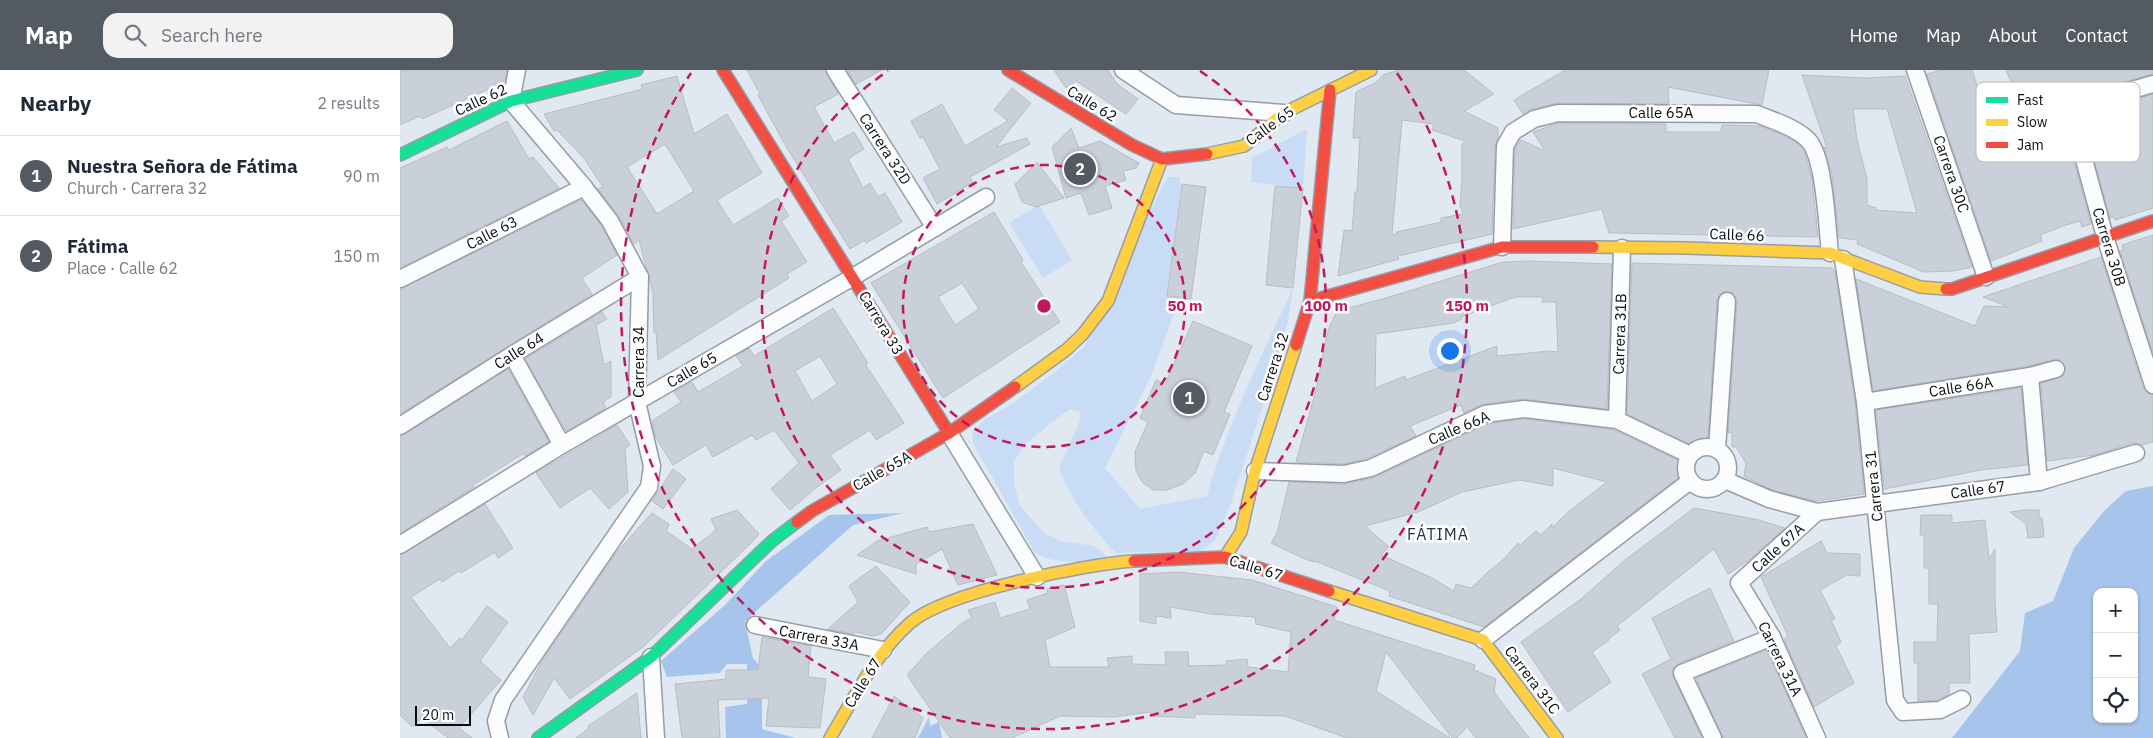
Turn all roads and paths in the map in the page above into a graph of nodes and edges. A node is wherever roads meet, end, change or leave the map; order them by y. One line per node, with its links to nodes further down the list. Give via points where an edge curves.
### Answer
1 (518, 70): 12 (street)
2 (637, 70): 12 (street, Calle 62)
3 (723, 70): 26 (street, Carrera 33)
4 (835, 70): 20 (street, Carrera 32D)
5 (1008, 70): 15 (street, Calle 62, via 1132,145)
6 (1123, 70): 13 (street, via 1176,105)
7 (1371, 70): 11 (street, Calle 65)
8 (1915, 70): 27 (street, Carrera 30C)
9 (2153, 84): 10 (street, Carrera 30B)
10 (2140, 88)
11 (1330, 90): 13 (street, Calle 65); 29 (street, Carrera 32)
12 (511, 101): 14 (street, Calle 62); 17 (street, Carrera 34)
13 (1284, 113): 15 (street, Calle 65, via 1244,146)
14 (400, 156)
15 (1162, 159): 39 (street, Calle 65A, via 1117,282 1094,320 1066,350)
16 (2085, 162): 21 (street, Carrera 30B)
17 (584, 188): 25 (street, Carrera 34, via 610,221); 28 (street, Calle 63)
18 (986, 197): 20 (street, Calle 65)
19 (2153, 221): 21 (street, Calle 66)
20 (935, 228): 26 (street, Calle 65)
21 (2105, 237): 27 (street, Calle 66); 34 (street, Carrera 30B)
22 (1502, 247): 23 (street, Calle 66); 24 (street, Calle 65A, via 1505,146 1513,132 1534,118 1558,113 1757,114 1784,125 1809,141 1820,167); 29 (street, Calle 66)
23 (1622, 248): 24 (street, Calle 66); 37 (street, Carrera 31B)
24 (1836, 256): 27 (street, Calle 66, via 1920,287 1952,289); 36 (street, Carrera 31)
25 (640, 277): 31 (street, Calle 64); 35 (street, Carrera 34)
26 (853, 277): 35 (street, Calle 65); 39 (street, Carrera 33)
27 (1986, 277)
28 (400, 279)
29 (1310, 301): 44 (street, Carrera 32)
30 (1727, 301): 41 (street)
31 (512, 354): 38 (street, Calle 64); 40 (street)
32 (2056, 369): 33 (street, Calle 66A)
33 (2030, 376): 36 (street, Calle 66A); 47 (street)
34 (2153, 385)
35 (637, 402): 40 (street, Calle 65); 60 (street, Carrera 34, via 652,466 649,487 503,700 496,721)
36 (1865, 402): 48 (street, Carrera 31)
37 (1617, 420): 43 (street, Calle 66A); 44 (street, Calle 66A, via 1524,409 1485,414 1370,468 1344,474)
38 (400, 426)
39 (949, 433): 52 (street, Carrera 33); 58 (street, Calle 65A, via 812,511 772,541)
40 (562, 445): 50 (street, Calle 65)
41 (1717, 449): 43 (street, via 1702,448); 46 (street, via 1727,459)
42 (2136, 453): 47 (street, Calle 67)
43 (1690, 455): 45 (street, via 1686,468)
44 (1255, 470): 51 (street, Carrera 32, via 1241,532)
45 (1690, 480): 46 (street, via 1694,486 1707,490); 56 (street)
46 (1725, 480): 49 (street, via 1768,499)
47 (2039, 482): 48 (street, Calle 67)
48 (1876, 504): 49 (street, Calle 67); 59 (street, Carrera 31, via 1895,700 1903,712 1940,710)
49 (1817, 512): 53 (street, Calle 67A)
50 (400, 545)
51 (1226, 557): 52 (street, Calle 67, via 1119,562); 56 (street, Calle 67)
52 (1037, 577): 57 (street, Calle 67, via 950,601 912,621)
53 (1738, 583): 55 (street, Carrera 31A)
54 (755, 625): 57 (street, Carrera 33A)
55 (1772, 637): 65 (street, via 1682,673); 66 (street, Carrera 31A)
56 (1483, 640): 64 (street, Carrera 31C)
57 (884, 650): 63 (street, Calle 67)
58 (651, 657): 61 (street, Calle 65A); 62 (street)
59 (1962, 699)
60 (500, 738)
61 (538, 738)
62 (656, 738)
63 (830, 738)
64 (1557, 738)
65 (1713, 738)
66 (1817, 738)

